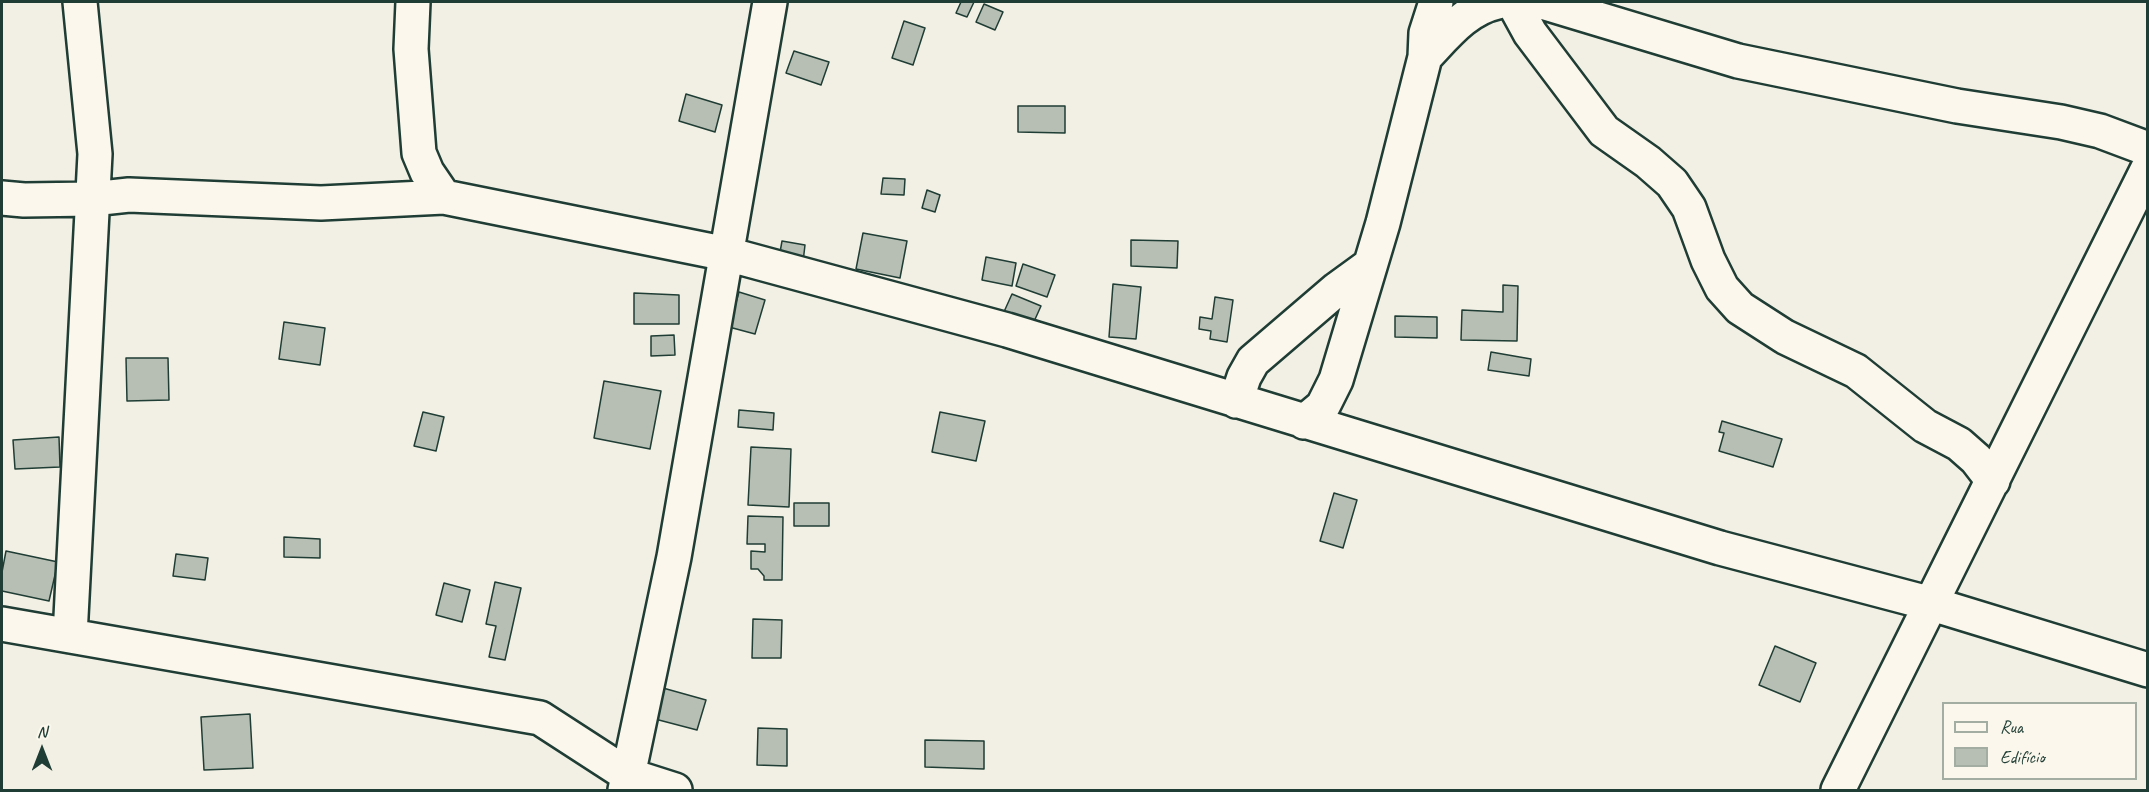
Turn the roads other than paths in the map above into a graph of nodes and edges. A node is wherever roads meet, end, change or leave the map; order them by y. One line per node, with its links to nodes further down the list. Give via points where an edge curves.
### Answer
1 (80, 2): 14 (street, via 95,154)
2 (413, 2): 10 (street, via 411,50)
3 (770, 2): 16 (street)
4 (1436, 2): 8 (street, via 1426,33)
5 (1498, 2): 8 (street, via 1472,11)
6 (1513, 2): 20 (street, via 1530,33 1604,131 1672,183 1689,208 1722,288 1740,308 1785,337 1857,370 1926,426 1959,444)
7 (1542, 2): 9 (street, via 1738,61 1957,106 2061,122)
8 (1425, 57): 17 (street)
9 (2148, 149)
10 (419, 153): 12 (street); 15 (street, via 413,167)
11 (2148, 168): 20 (street)
12 (444, 197): 15 (street); 16 (street)
13 (2, 198): 14 (street)
14 (92, 199): 15 (street, via 129,195 321,203); 23 (street)
15 (371, 200)
16 (727, 254): 18 (street, via 1007,330); 25 (street, via 674,557)
17 (1370, 265): 18 (street, via 1253,361); 19 (street, via 1336,380 1323,406)
18 (1236, 401): 19 (street)
19 (1304, 422): 21 (street, via 1720,548)
20 (1993, 481): 21 (street)
21 (1932, 604): 24 (street); 27 (street)
22 (2, 624): 23 (street)
23 (70, 636): 25 (street, via 540,718)
24 (2148, 670)
25 (627, 783): 26 (street)
26 (675, 790)
27 (1838, 790)

